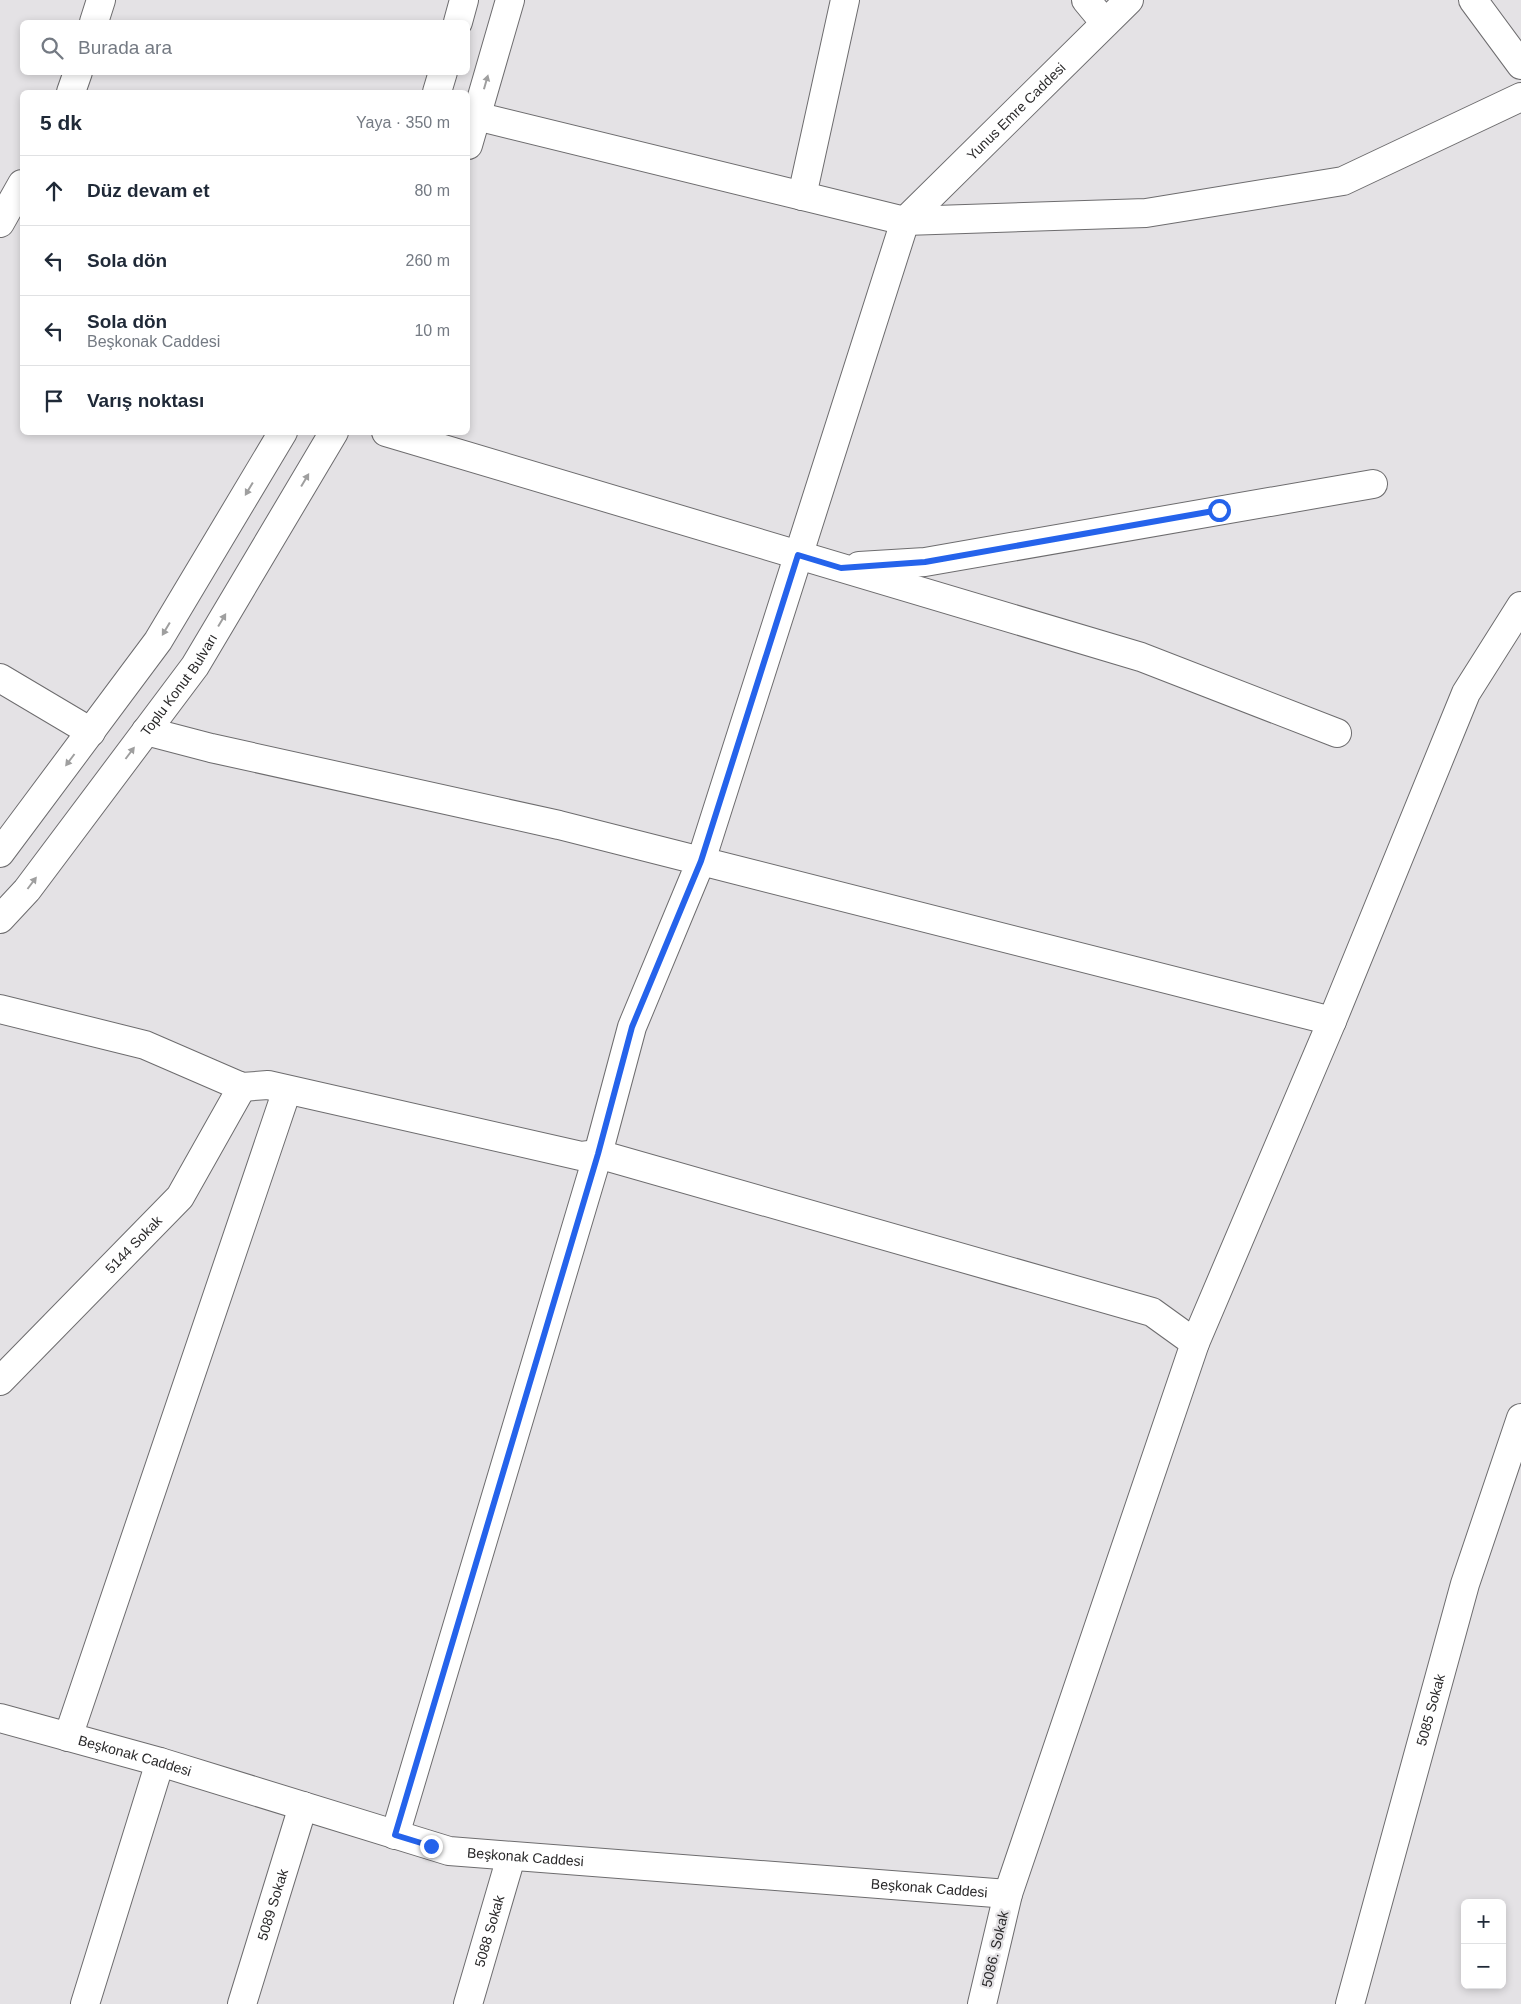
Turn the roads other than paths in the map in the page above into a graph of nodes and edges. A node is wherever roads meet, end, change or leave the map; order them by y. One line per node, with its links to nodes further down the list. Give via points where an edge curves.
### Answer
1 (101, 0): 8 (street)
2 (464, 0): 9 (street)
3 (510, 0): 17 (street, one-way to 3)
4 (845, 0): 20 (street)
5 (1086, 0): 10 (street)
6 (1129, 0): 10 (street, Yunus Emre Caddesi)
7 (1473, 0): 11 (street)
8 (95, 20)
9 (459, 20)
10 (1105, 23): 21 (street, Yunus Emre Caddesi)
11 (1521, 65)
12 (77, 75): 14 (street)
13 (442, 75): 15 (street)
14 (72, 90)
15 (438, 90)
16 (1521, 97): 21 (street, via 1343,182 1146,213)
17 (476, 116): 18 (street); 20 (street)
18 (470, 138)
19 (20, 188): 22 (street)
20 (802, 196): 21 (street)
21 (904, 222): 27 (street)
22 (0, 223)
23 (281, 435): 32 (street, one-way to 32, via 158,641)
24 (332, 435): 31 (street, Toplu Konut Bulvarı, one-way to 24, via 195,666)
25 (396, 435): 27 (street)
26 (1373, 484): 28 (street, via 925,562)
27 (798, 555): 28 (street); 35 (street)
28 (841, 568): 33 (street, via 1141,657)
29 (1521, 606): 38 (street, 5086. Sokak, via 1466,693)
30 (0, 678): 32 (street)
31 (146, 730): 35 (street); 36 (street, Toplu Konut Bulvarı, one-way to 31, via 27,890)
32 (91, 732): 34 (street, one-way to 34)
33 (1337, 733)
34 (0, 853)
35 (701, 861): 38 (street); 41 (street, via 632,1027)
36 (0, 919)
37 (0, 1009): 39 (street, via 145,1045)
38 (1332, 1020): 42 (street, 5086. Sokak)
39 (242, 1088): 40 (street, via 268,1086); 43 (street, 5144 Sokak, via 180,1197)
40 (287, 1090): 41 (street, via 581,1156); 46 (street)
41 (598, 1154): 42 (street, via 1152,1312); 49 (street)
42 (1195, 1343): 51 (street, 5086. Sokak)
43 (0, 1381)
44 (1521, 1418): 56 (street, 5085 Sokak, via 1465,1584)
45 (0, 1718): 46 (street, Beşkonak Caddesi)
46 (68, 1737): 47 (street, Beşkonak Caddesi)
47 (160, 1762): 48 (street, Beşkonak Caddesi); 52 (street)
48 (302, 1806): 49 (street, Beşkonak Caddesi); 53 (street, 5089 Sokak)
49 (395, 1835): 50 (street, Beşkonak Caddesi, via 449,1851)
50 (511, 1857): 51 (street, Beşkonak Caddesi); 54 (street, 5088 Sokak)
51 (1008, 1894): 55 (street, 5086. Sokak)
52 (85, 2004)
53 (242, 2004)
54 (468, 2004)
55 (982, 2004)
56 (1350, 2004)

